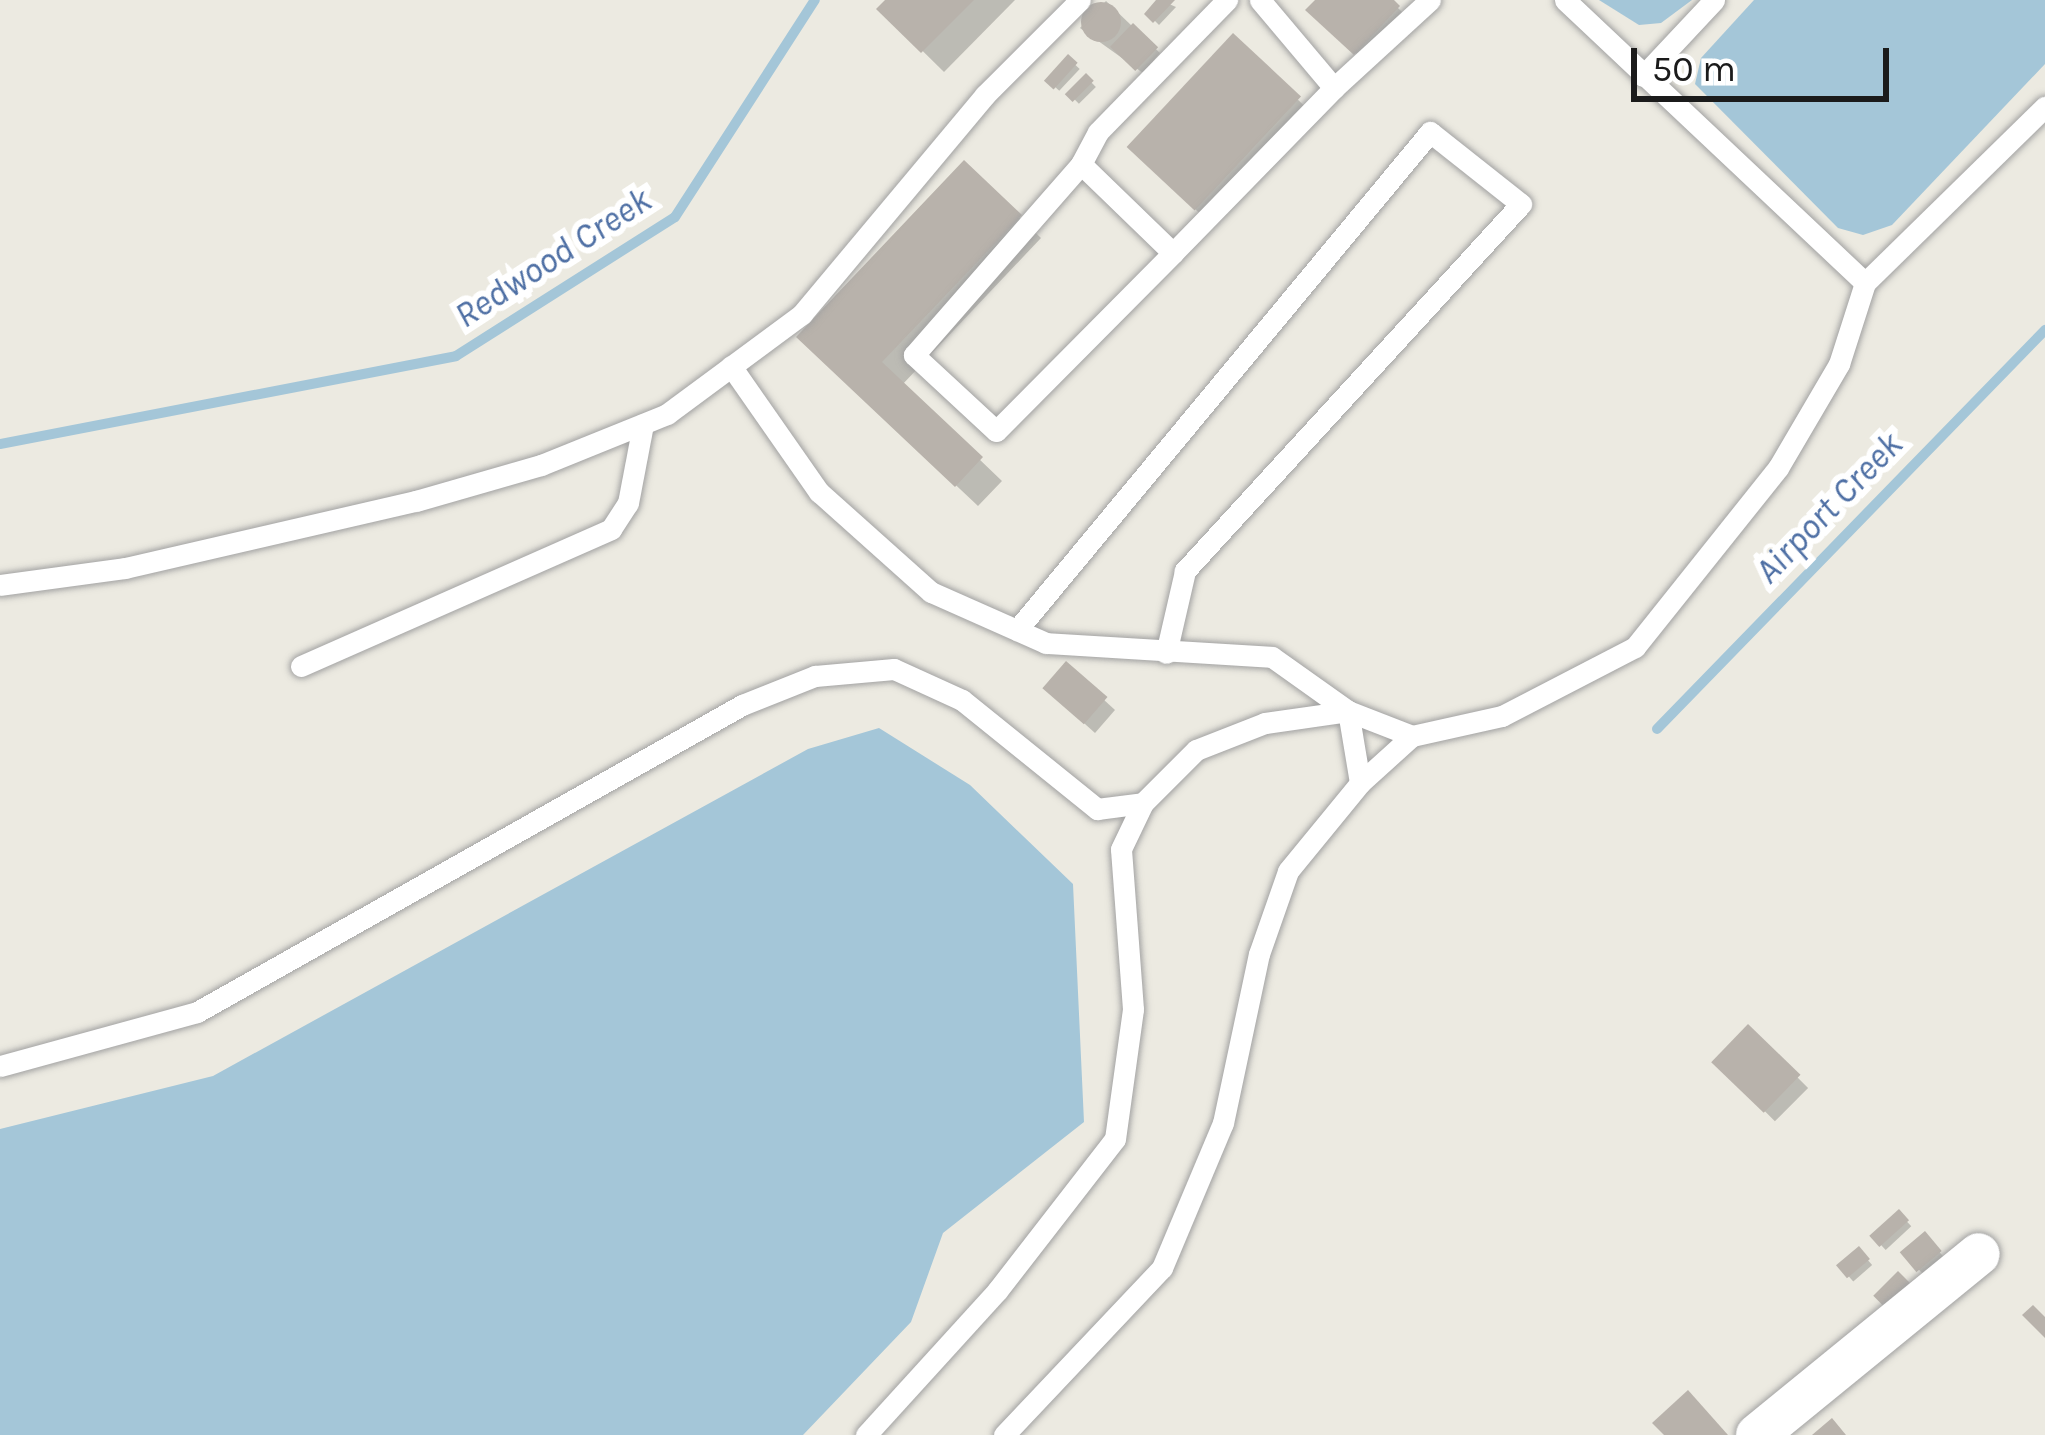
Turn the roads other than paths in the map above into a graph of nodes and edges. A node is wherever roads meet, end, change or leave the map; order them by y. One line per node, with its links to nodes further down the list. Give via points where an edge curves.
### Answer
1 (1080, 0): 13 (lane, via 986,95 802,314)
2 (1226, 0): 10 (lane, via 1098,132)
3 (1260, 0): 8 (lane)
4 (1430, 0): 8 (lane)
5 (1565, 0): 7 (lane)
6 (1714, 0): 7 (lane)
7 (1643, 76): 12 (lane)
8 (1334, 88): 11 (lane)
9 (2045, 107): 12 (lane)
10 (1081, 164): 11 (lane); 11 (lane, via 914,355 996,431)
11 (1173, 253)
12 (1865, 283): 20 (lane, via 1839,364 1778,468 1635,647 1502,716)
13 (731, 366): 14 (lane); 16 (lane, via 819,492 931,592)
14 (643, 424): 15 (lane, via 416,501 125,568); 18 (lane, via 628,503 611,529)
15 (0, 585)
16 (1017, 630): 17 (lane, via 1046,643); 17 (lane, via 1430,133 1521,204 1185,571)
17 (1166, 652): 19 (lane, via 1271,657)
18 (301, 666)
19 (1348, 711): 20 (lane); 21 (lane); 22 (lane, via 1265,723 1196,750)
20 (1412, 736): 21 (lane)
21 (1360, 783): 28 (lane, via 1288,871 1259,954 1223,1123 1162,1268)
22 (1143, 803): 23 (lane); 24 (lane)
23 (1097, 809): 24 (lane); 25 (lane, via 962,700 894,669 815,676 742,705 197,1012)
24 (1120, 849): 27 (lane, via 1133,1009 1115,1139 997,1291)
25 (0, 1066)
26 (1979, 1254): 29 (street)
27 (866, 1435)
28 (1004, 1435)
29 (1757, 1435)

